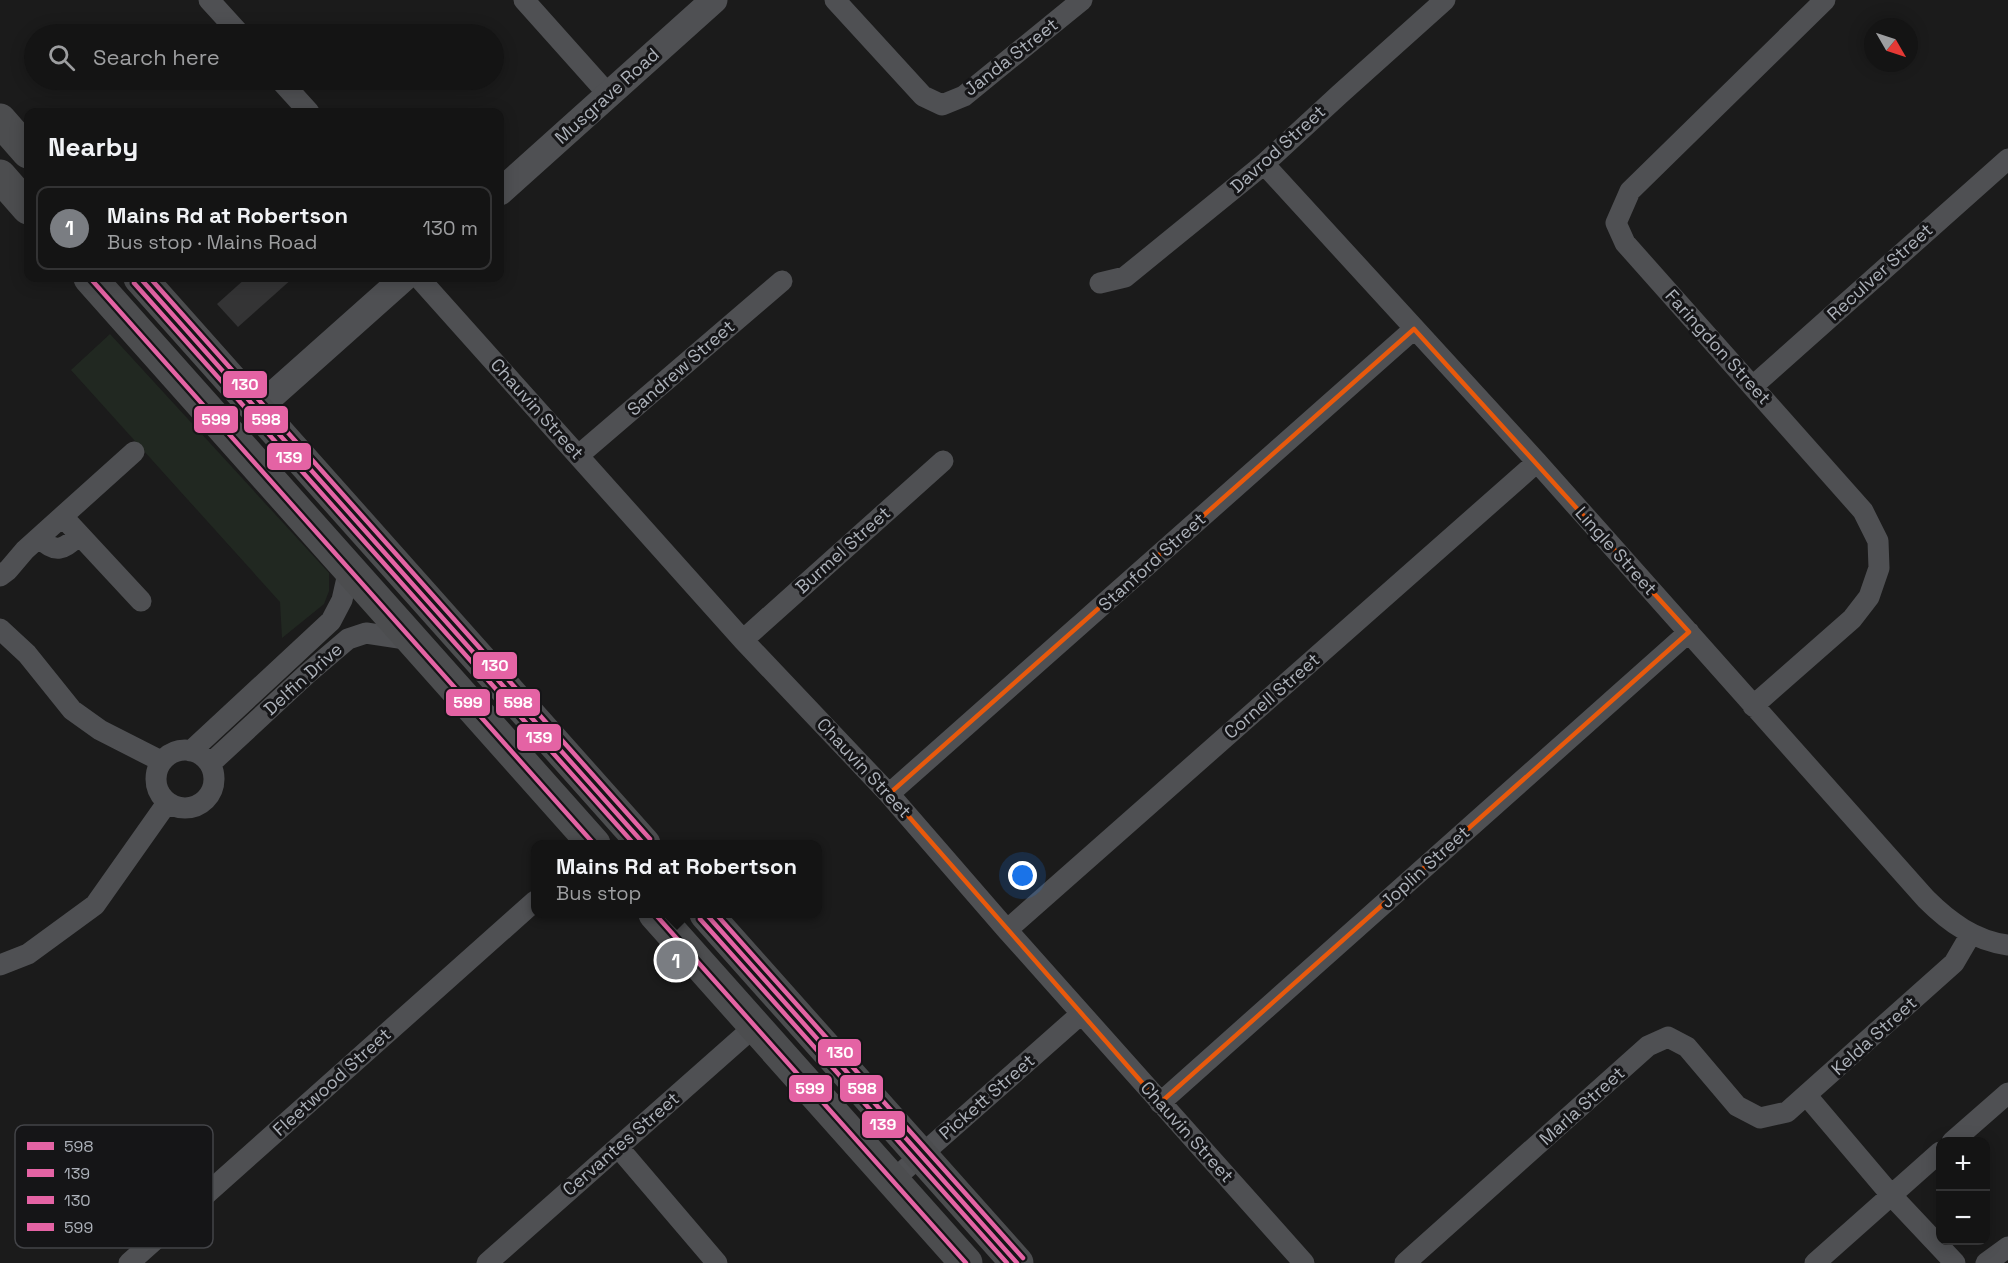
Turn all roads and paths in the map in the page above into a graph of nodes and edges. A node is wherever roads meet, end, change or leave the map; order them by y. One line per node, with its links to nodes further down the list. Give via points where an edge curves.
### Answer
1 (209, 0): 8 (street)
2 (524, 0): 10 (street)
3 (714, 0): 10 (street, Musgrave Road)
4 (835, 0): 5 (street, Janda Street, via 923,96 942,105 964,96)
5 (1082, 0)
6 (1445, 0): 15 (street, Davrod Street)
7 (1825, 0): 26 (street, Faringdon Street, via 1630,191 1616,223 1625,243)
8 (231, 24)
9 (289, 90): 11 (street)
10 (608, 94): 17 (street, Musgrave Road)
11 (305, 108)
12 (0, 120): 13 (main road)
13 (24, 147)
14 (2008, 159): 26 (street, Reculver Street)
15 (1264, 164): 24 (street, Davrod Street, via 1125,277); 25 (street, Lingle Street)
16 (0, 176): 18 (main road)
17 (504, 188)
18 (24, 203)
19 (783, 281): 29 (street, Sandrew Street)
20 (94, 282): 35 (main road)
21 (144, 282): 27 (main road)
22 (400, 282): 27 (street)
23 (423, 282): 29 (street, Chauvin Street)
24 (1100, 283)
25 (1414, 329): 31 (street, Lingle Street); 46 (street, Stanford Street)
26 (1753, 386): 42 (street, Faringdon Street, via 1863,511 1878,541 1879,568 1869,597 1852,620)
27 (257, 409): 48 (main road)
28 (134, 452): 32 (street)
29 (579, 455): 41 (street, Chauvin Street)
30 (943, 461): 41 (street, Burmel Street)
31 (1537, 462): 39 (street, Lingle Street); 54 (street, Cornell Street)
32 (63, 517): 33 (street); 34 (street)
33 (79, 535): 34 (street, via 64,548 54,548); 37 (street)
34 (40, 538): 36 (street)
35 (349, 569): 40 (main road); 43 (street, Delfin Drive, via 342,600 331,621)
36 (0, 576)
37 (141, 601)
38 (0, 629): 44 (street, via 41,670 72,710 100,730)
39 (1689, 632): 42 (street, Lingle Street); 62 (street, Joplin Street)
40 (412, 640): 45 (street, Delfin Drive, via 366,633 348,639); 49 (main road)
41 (743, 640): 46 (street, Chauvin Street)
42 (1753, 706): 55 (street, Lingle Street, via 1926,899 1948,921)
43 (191, 751): 44 (street, via 168,754); 45 (street)
44 (161, 762): 47 (street, via 155,776 156,786)
45 (210, 764): 47 (street, via 214,782 204,801 186,809)
46 (889, 794): 54 (street, Chauvin Street)
47 (167, 803): 57 (street, via 95,905 28,954)
48 (635, 833): 50 (street)
49 (590, 840)
50 (613, 840)
51 (531, 905): 69 (street, Fleetwood Street)
52 (659, 918): 59 (main road)
53 (710, 918): 66 (main road)
54 (1007, 930): 58 (street, Chauvin Street)
55 (1971, 934): 56 (street, Lingle Street); 61 (street, Kelda Street, via 1954,963)
56 (2008, 945)
57 (0, 965)
58 (1081, 1014): 62 (street, Chauvin Street); 66 (street, Pickett Street)
59 (755, 1026): 65 (street, Cervantes Street); 68 (main road)
60 (2008, 1094): 64 (street)
61 (1807, 1096): 63 (street, Kelda Street, via 1787,1112); 70 (street)
62 (1161, 1103): 78 (street, Chauvin Street)
63 (1760, 1118): 79 (street, Marla Street, via 1737,1106 1687,1047 1668,1037 1648,1046)
64 (1958, 1137)
65 (618, 1147): 74 (street, Cervantes Street); 75 (street)
66 (921, 1155): 68 (street, Pickett Street); 77 (main road)
67 (1936, 1156): 70 (street)
68 (893, 1180): 76 (main road)
69 (213, 1188)
70 (1892, 1195): 80 (street); 81 (street)
71 (2008, 1247): 82 (street)
72 (146, 1248): 73 (street, Fleetwood Street)
73 (129, 1263)
74 (488, 1263)
75 (717, 1263)
76 (966, 1263)
77 (1017, 1263)
78 (1304, 1263)
79 (1406, 1263)
80 (1815, 1263)
81 (1955, 1263)
82 (1986, 1263)

